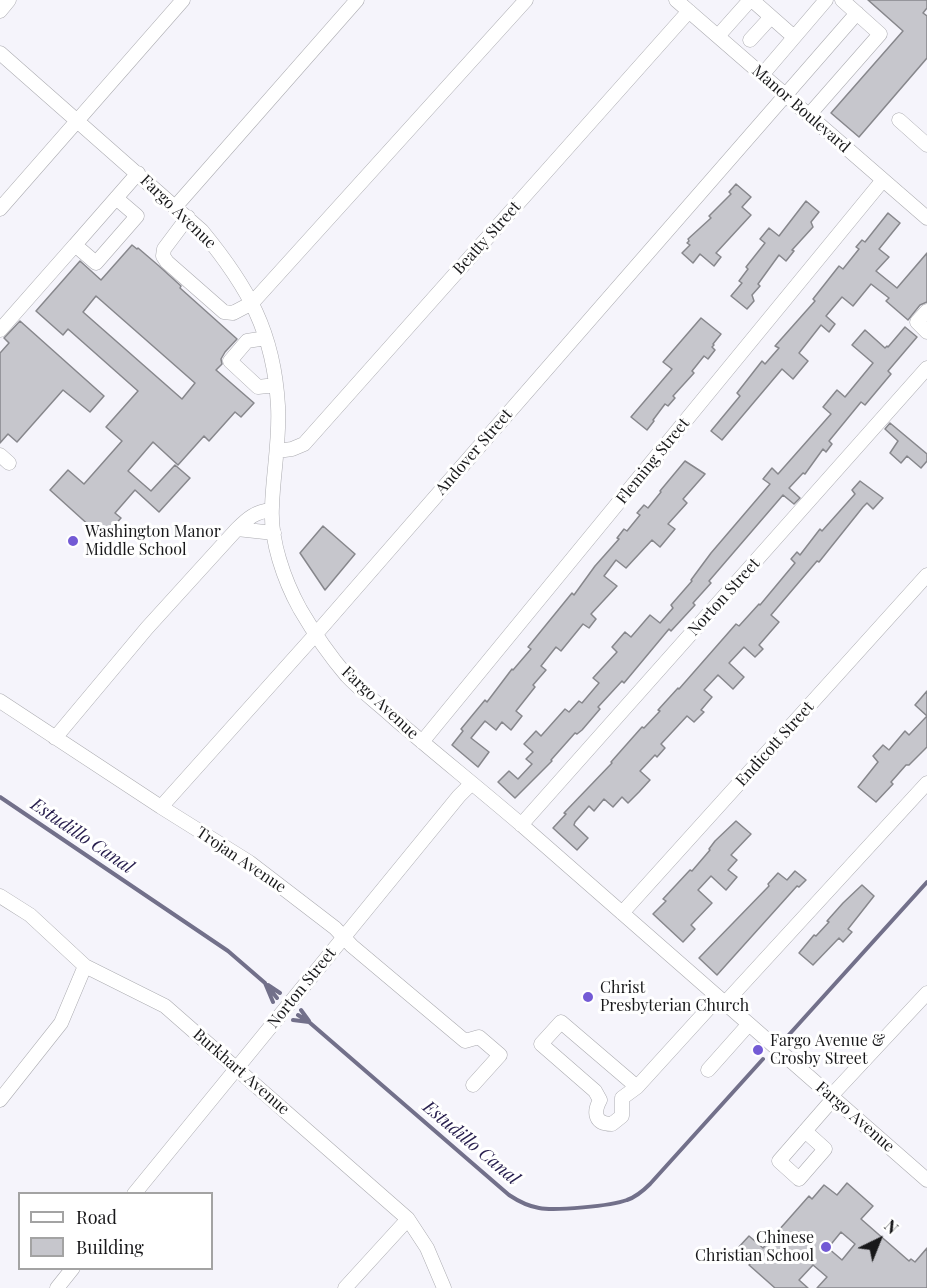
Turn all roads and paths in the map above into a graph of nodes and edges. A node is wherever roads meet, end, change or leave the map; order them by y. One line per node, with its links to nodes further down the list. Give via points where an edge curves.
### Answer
1 (9, 0): 9 (street)
2 (183, 0): 20 (street)
3 (357, 0): 26 (street)
4 (526, 0): 31 (street)
5 (676, 0): 10 (street, Manor Boulevard)
6 (751, 0): 12 (street); 13 (street)
7 (826, 0): 14 (street)
8 (842, 0): 11 (street)
9 (0, 10)
10 (688, 11): 13 (street, Manor Boulevard); 38 (street, Beatty Street, via 303,444)
11 (857, 13): 18 (street, Andover Street); 19 (street, via 880,34)
12 (771, 17): 14 (street); 15 (street)
13 (718, 36): 17 (street, Manor Boulevard)
14 (795, 37): 17 (street)
15 (750, 40)
16 (0, 52): 20 (street, Fargo Avenue)
17 (762, 75): 18 (street, Manor Boulevard)
18 (785, 96): 19 (street, Manor Boulevard); 43 (street, Andover Street)
19 (808, 115): 24 (street, Manor Boulevard)
20 (77, 120): 23 (street, Fargo Avenue); 27 (street)
21 (899, 120): 22 (street)
22 (927, 145)
23 (138, 173): 25 (street); 26 (street, Fargo Avenue)
24 (883, 180): 29 (street, Manor Boulevard); 46 (street, Fleming Street)
25 (116, 198): 30 (street); 30 (street, via 137,216 103,255 96,263)
26 (176, 206): 28 (street, Fargo Avenue)
27 (0, 209)
28 (188, 217): 31 (street, Fargo Avenue, via 220,252); 31 (street, via 164,249 167,262 225,312 233,313)
29 (927, 218)
30 (75, 245): 33 (street)
31 (252, 303): 35 (street, Fargo Avenue)
32 (927, 311): 34 (street, via 917,322)
33 (0, 330)
34 (927, 332)
35 (266, 338): 37 (street, Fargo Avenue); 37 (street, via 247,341 230,361 258,387)
36 (927, 368): 50 (street, Norton Street)
37 (276, 385): 38 (street, Fargo Avenue)
38 (277, 451): 39 (street, Fargo Avenue)
39 (271, 510): 40 (street, via 258,512); 41 (street, Fargo Avenue)
40 (237, 529): 41 (street); 45 (street)
41 (274, 533): 43 (street, Fargo Avenue, via 284,570)
42 (927, 575): 52 (street, Endicott Street)
43 (315, 635): 46 (street, Fargo Avenue, via 349,677); 49 (street, Andover Street)
44 (0, 701): 45 (street, Trojan Avenue)
45 (55, 738): 49 (street, Trojan Avenue)
46 (422, 742): 48 (street, Fargo Avenue)
47 (927, 783): 56 (street)
48 (471, 784): 50 (street, Fargo Avenue); 53 (street, Norton Street)
49 (160, 807): 53 (street, Trojan Avenue, via 249,862)
50 (521, 825): 52 (street, Fargo Avenue)
51 (0, 896): 54 (street, Burkhart Avenue, via 30,915)
52 (622, 914): 56 (street, Fargo Avenue)
53 (344, 936): 58 (street, Norton Street); 60 (street, Trojan Avenue, via 465,1041 479,1037 500,1055)
54 (85, 966): 58 (street, Burkhart Avenue, via 165,1006); 65 (street, via 61,1023)
55 (927, 993): 63 (street)
56 (721, 1001): 57 (street, Fargo Avenue); 61 (street)
57 (748, 1024): 59 (street); 63 (street, Fargo Avenue)
58 (237, 1068): 68 (street, Norton Street); 69 (street, Burkhart Avenue)
59 (708, 1070)
60 (473, 1085)
61 (637, 1087): 62 (street, via 561,1022 541,1044); 64 (street)
62 (595, 1091): 64 (street); 64 (street, via 600,1100 597,1116 608,1124 622,1116)
63 (833, 1097): 66 (street); 67 (street, Fargo Avenue)
64 (622, 1098)
65 (0, 1100)
66 (804, 1131): 66 (street, via 825,1149 799,1179 779,1161)
67 (927, 1180)
68 (136, 1192)
69 (408, 1220): 72 (street); 73 (street, Burkhart Avenue, via 427,1248)
70 (72, 1270): 71 (street)
71 (57, 1288)
72 (345, 1288)
73 (444, 1288)

